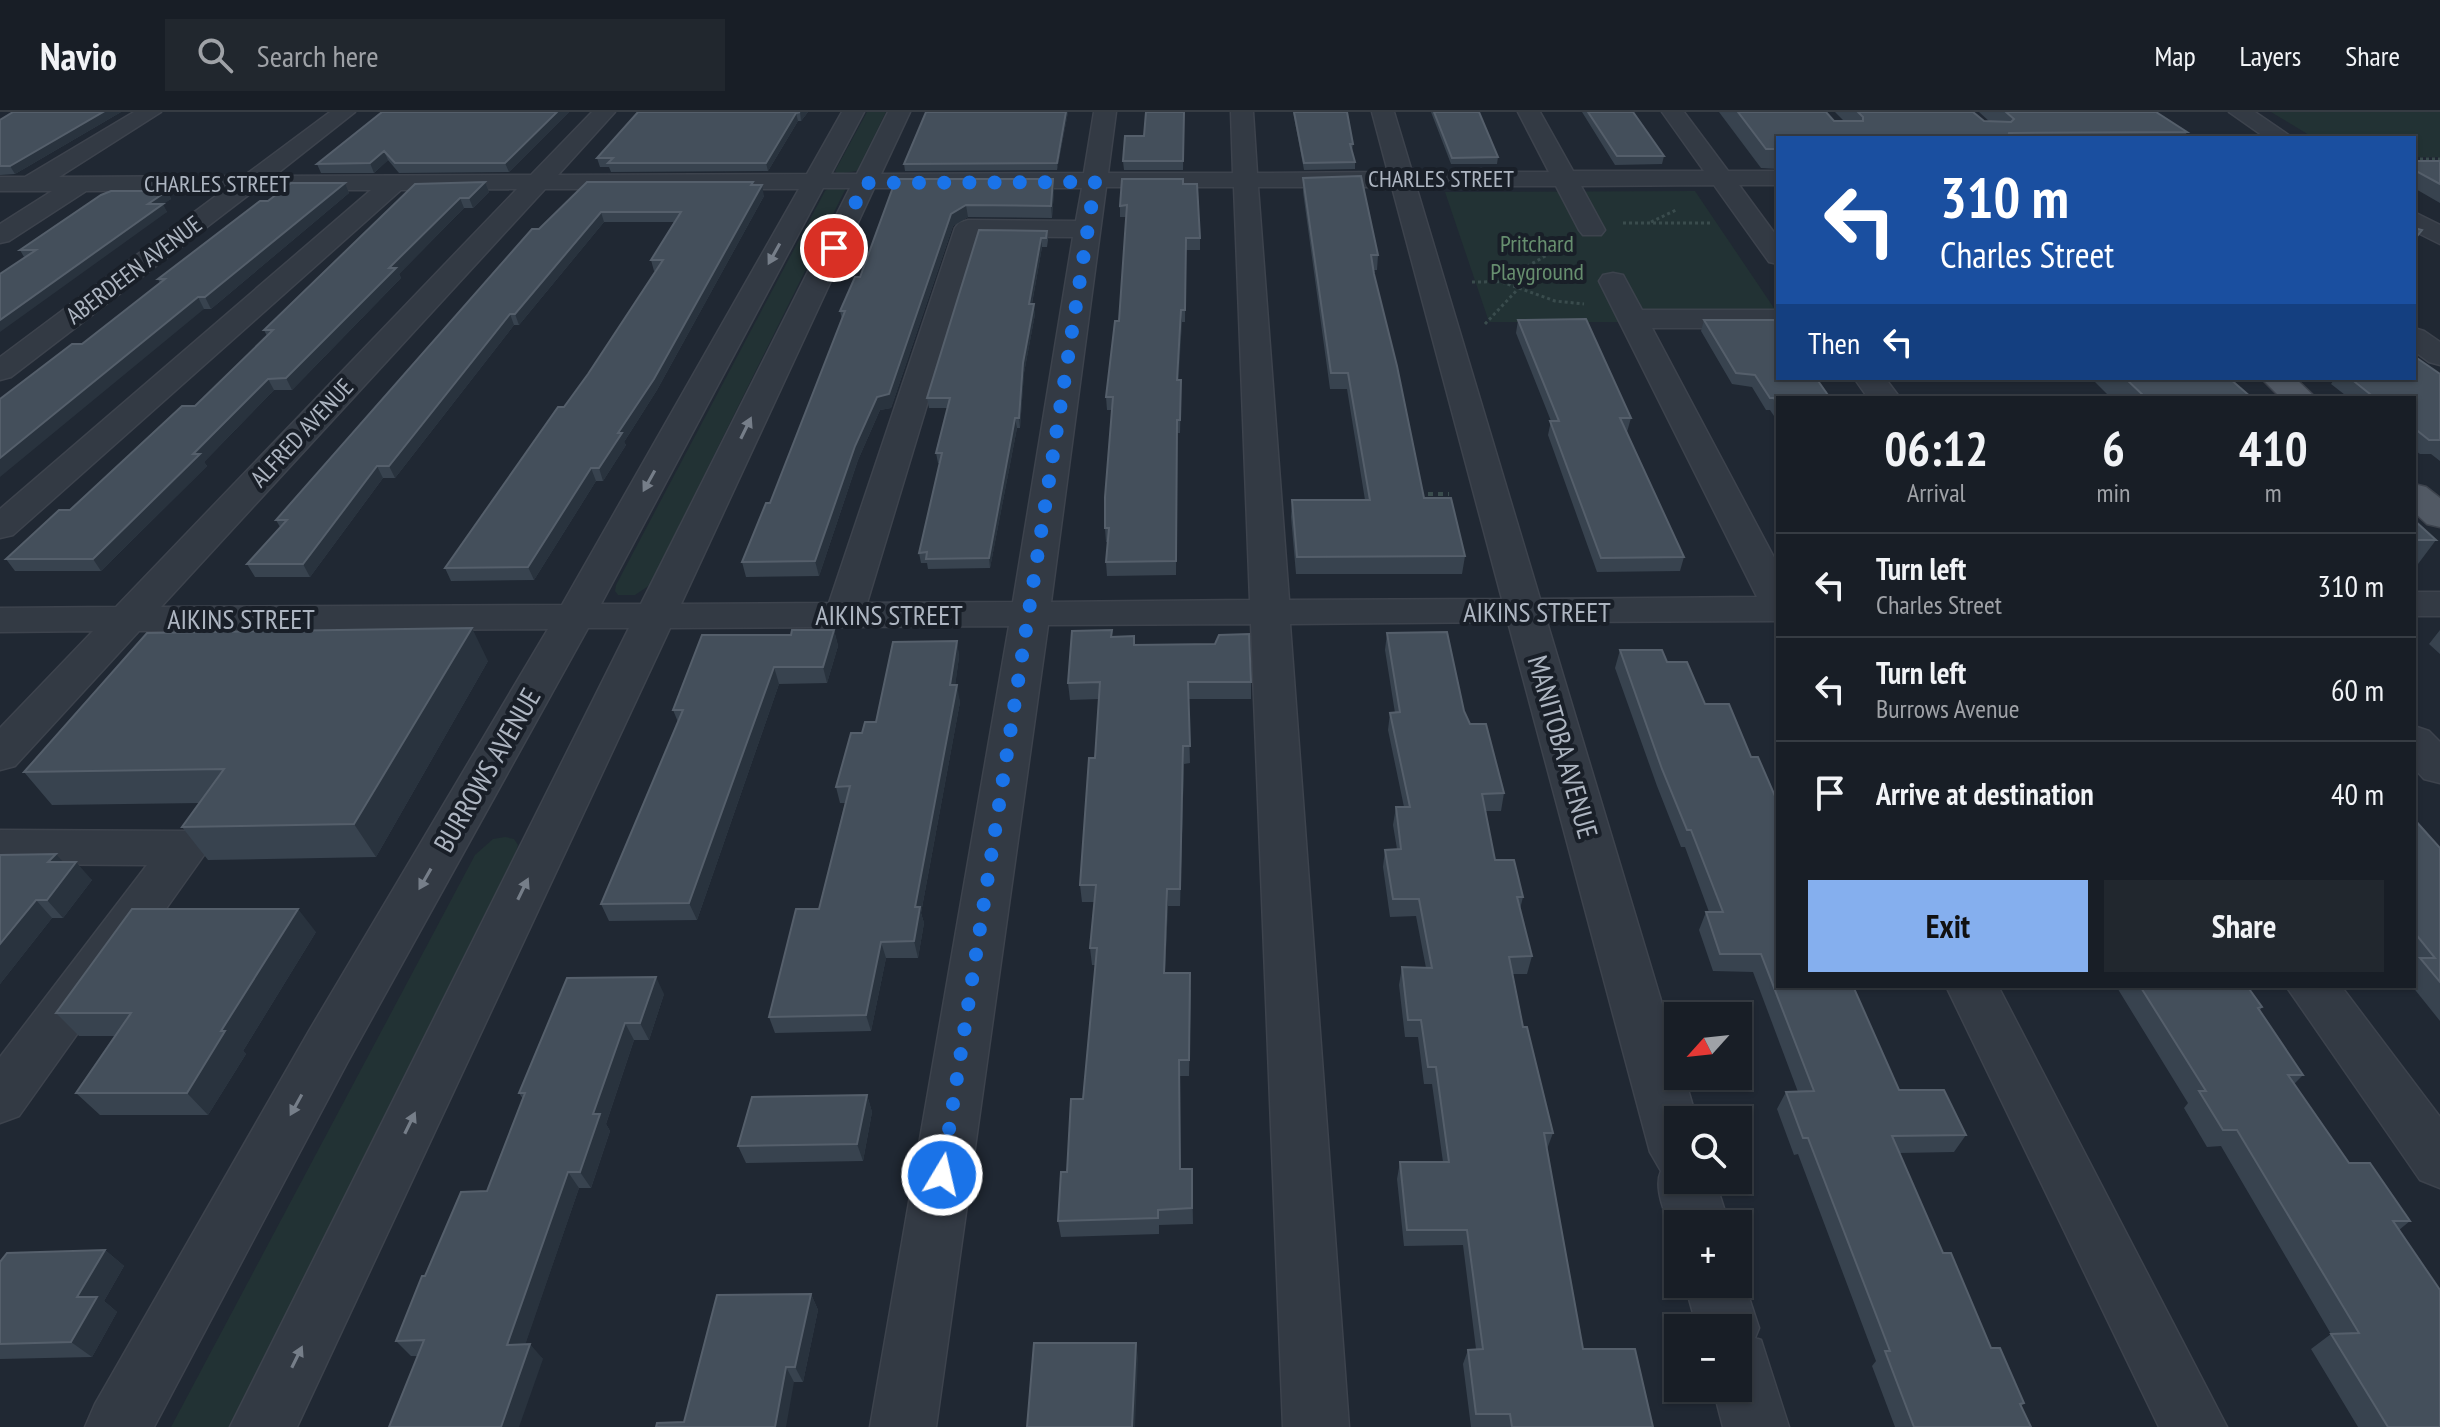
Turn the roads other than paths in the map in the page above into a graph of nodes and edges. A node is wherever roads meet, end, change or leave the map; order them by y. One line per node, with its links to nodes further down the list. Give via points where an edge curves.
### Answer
1 (150, 112): 23 (street)
2 (344, 112): 25 (street, ABERDEEN AVENUE)
3 (604, 112): 19 (street, ALFRED AVENUE)
4 (853, 112): 20 (street, BURROWS AVENUE)
5 (899, 112): 21 (street)
6 (1105, 112): 18 (street)
7 (1242, 112): 17 (street)
8 (1383, 112): 16 (street, MANITOBA AVENUE)
9 (1529, 112): 15 (street)
10 (1673, 112): 13 (street)
11 (2240, 112): 12 (street)
12 (2279, 136)
13 (1722, 178): 14 (street, CHARLES STREET); 15 (street, CHARLES STREET); 32 (street)
14 (1776, 178)
15 (1563, 179): 16 (street, CHARLES STREET); 28 (street)
16 (1402, 180): 17 (street, CHARLES STREET); 48 (street, MANITOBA AVENUE)
17 (1245, 181): 18 (street, CHARLES STREET); 49 (street)
18 (1095, 182): 21 (street, CHARLES STREET); 29 (street)
19 (535, 183): 20 (street, CHARLES STREET); 26 (street, CHARLES STREET); 55 (street, ALFRED AVENUE)
20 (813, 183): 21 (street, CHARLES STREET); 53 (street, BURROWS AVENUE, one-way to 53)
21 (865, 183): 52 (street, one-way to 21)
22 (0, 184): 23 (street, CHARLES STREET)
23 (30, 184): 24 (street, CHARLES STREET)
24 (80, 184): 25 (street, CHARLES STREET); 30 (street)
25 (247, 184): 26 (street, CHARLES STREET); 38 (street, ABERDEEN AVENUE)
26 (393, 184): 43 (street)
27 (2416, 221): 31 (street)
28 (1590, 226)
29 (1087, 229): 50 (street, via 968,228); 51 (street)
30 (0, 235)
31 (2440, 236)
32 (1776, 253)
33 (1776, 319): 44 (street, via 1624,302)
34 (2416, 325): 35 (street)
35 (2440, 325)
36 (2416, 338): 37 (street)
37 (2440, 356)
38 (0, 371)
39 (2278, 380): 40 (main road)
40 (2298, 396)
41 (2416, 496): 42 (main road)
42 (2440, 516)
43 (0, 527)
44 (1776, 597)
45 (2416, 604): 46 (street)
46 (2440, 604)
47 (1776, 609): 48 (street, AIKINS STREET)
48 (1525, 612): 49 (street, AIKINS STREET); 63 (street, MANITOBA AVENUE)
49 (1272, 613): 51 (street, AIKINS STREET); 69 (street)
50 (844, 615): 51 (street, AIKINS STREET); 52 (street, AIKINS STREET)
51 (1030, 615): 68 (street)
52 (655, 617): 53 (street, AIKINS STREET); 67 (street, one-way to 52)
53 (574, 618): 55 (street, AIKINS STREET); 66 (street, BURROWS AVENUE, one-way to 66)
54 (0, 620): 55 (street, AIKINS STREET)
55 (127, 620): 57 (street, ALFRED AVENUE)
56 (2416, 743): 58 (street)
57 (0, 755)
58 (2440, 768)
59 (0, 847): 62 (street, via 186,848)
60 (1973, 988): 71 (street)
61 (2313, 988): 64 (street)
62 (0, 1099)
63 (1665, 1106)
64 (2440, 1162)
65 (1749, 1402): 70 (street)
66 (118, 1427)
67 (263, 1427)
68 (903, 1427)
69 (1316, 1427)
70 (1756, 1427)
71 (2194, 1427)

